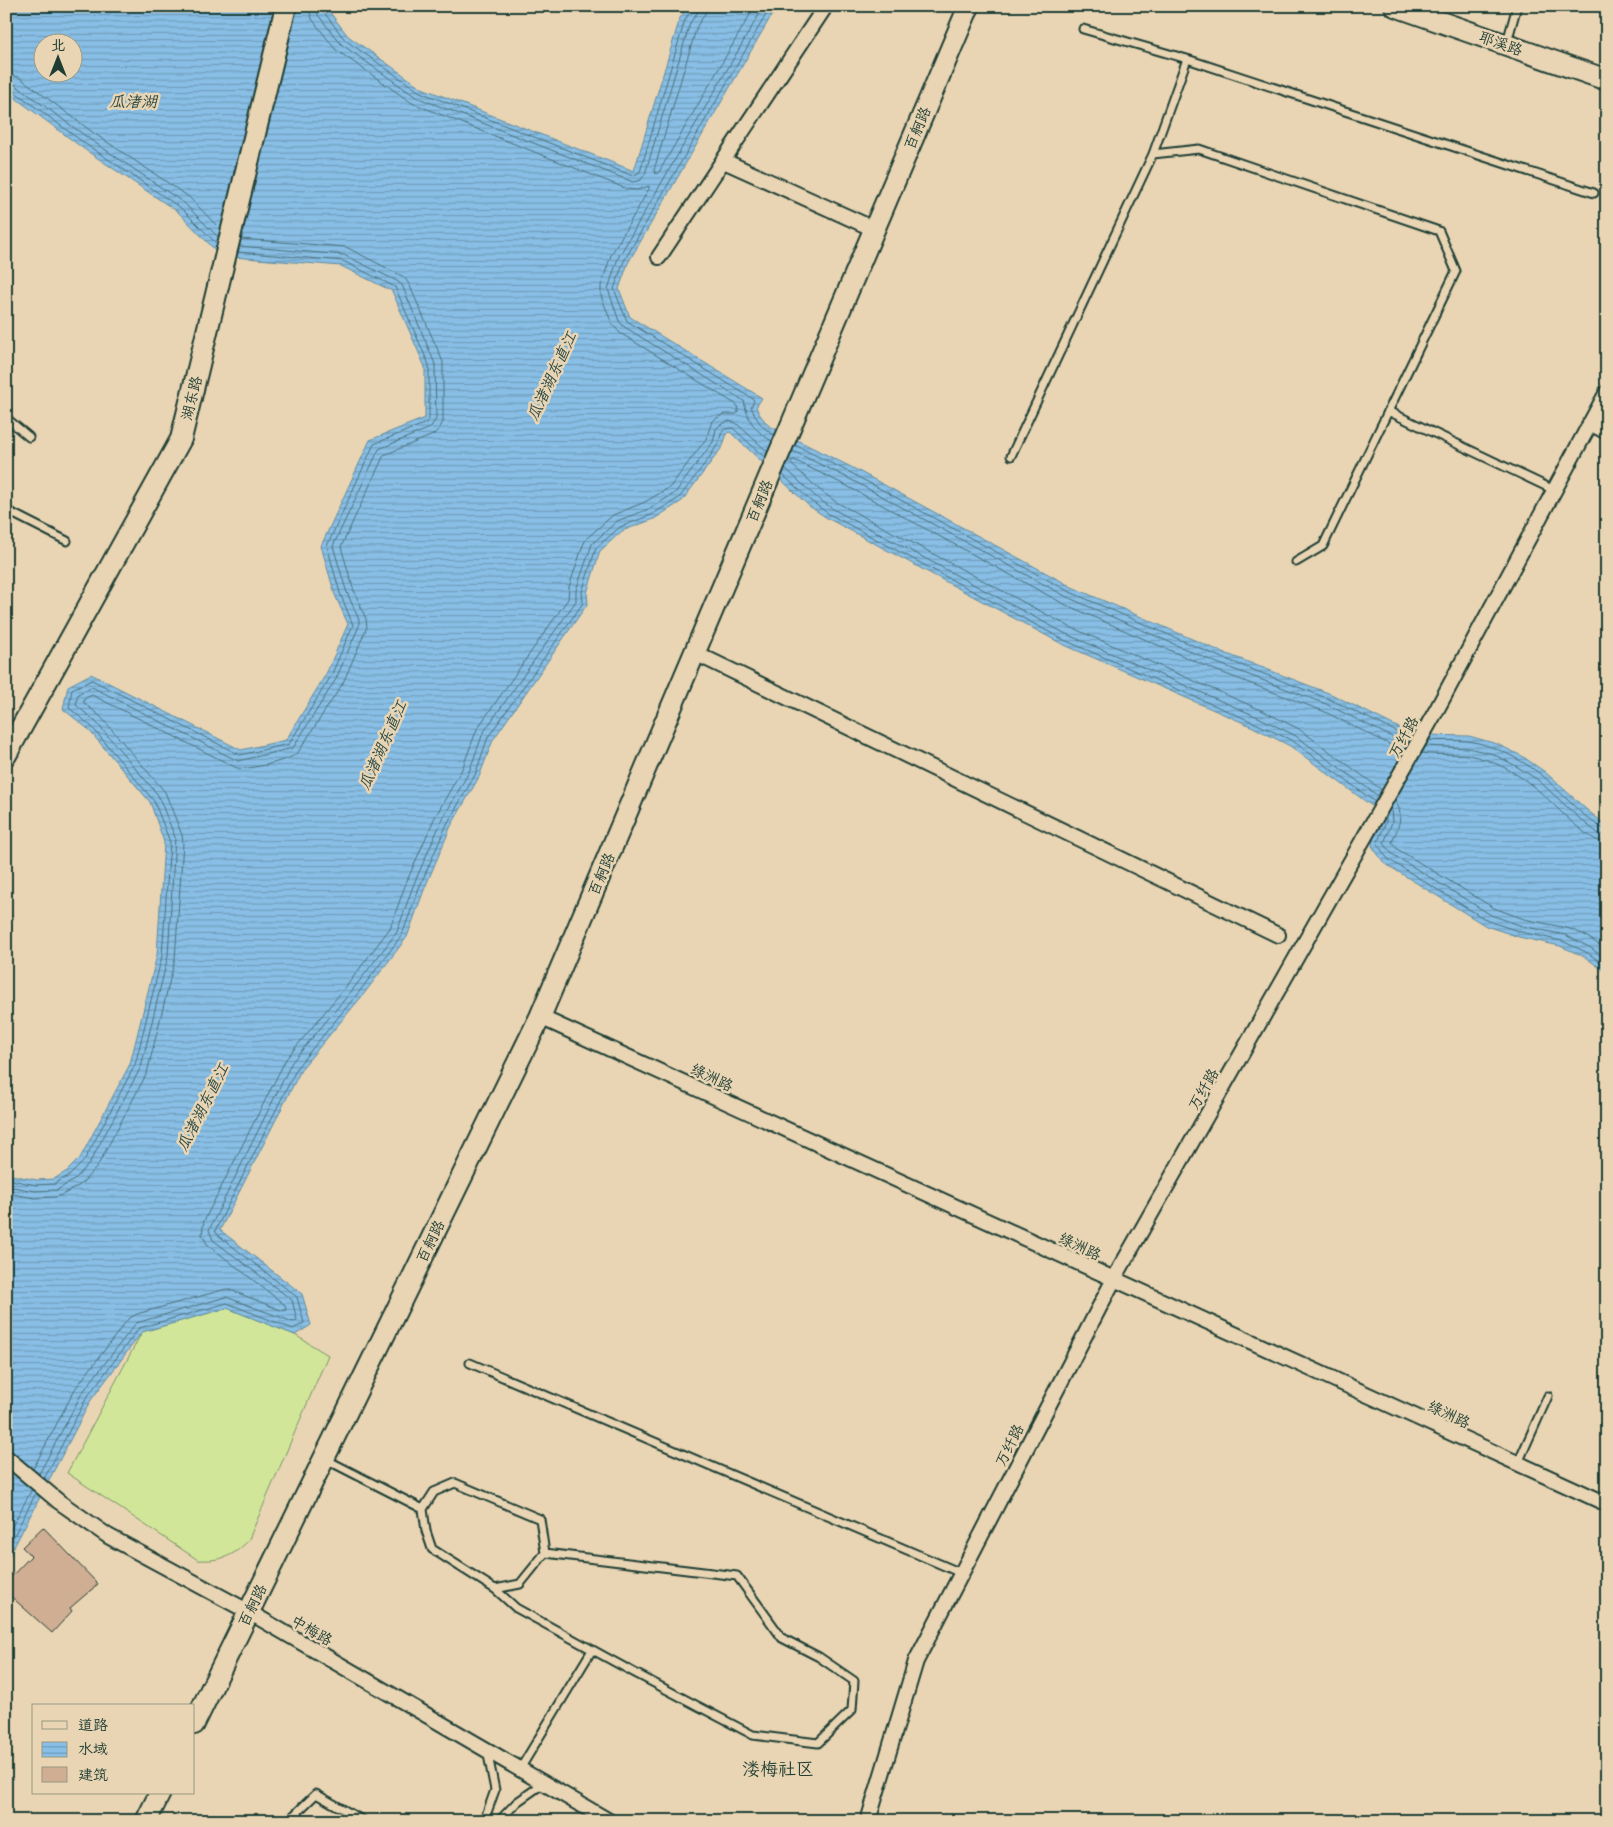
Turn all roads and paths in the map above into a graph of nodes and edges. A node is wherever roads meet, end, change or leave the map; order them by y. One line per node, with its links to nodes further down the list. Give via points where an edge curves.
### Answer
1 (286, 6): 27 (street, 湖东路, via 181,439)
2 (969, 6): 13 (street, 百舸路)
3 (1395, 6): 7 (street, 耶溪路)
4 (1517, 6): 7 (lane)
5 (823, 10): 11 (street)
6 (1083, 29): 8 (lane)
7 (1506, 45): 9 (street, 耶溪路)
8 (1187, 59): 10 (lane); 12 (lane)
9 (1607, 80)
10 (1153, 154): 16 (lane, via 1199,149 1439,231 1456,271); 21 (lane)
11 (724, 161): 13 (street); 14 (street)
12 (1594, 193)
13 (874, 229): 26 (street, 百舸路)
14 (659, 256)
15 (1607, 392): 18 (street, 万纤路)
16 (1388, 411): 22 (lane); 25 (lane, via 1323,546)
17 (6, 418): 20 (lane)
18 (1590, 423): 19 (street); 22 (street, 万纤路)
19 (1607, 432)
20 (29, 437)
21 (1010, 456)
22 (1554, 490): 30 (street, 万纤路, via 1436,711)
23 (6, 510): 24 (lane)
24 (67, 541)
25 (1296, 562)
26 (695, 653): 28 (street); 29 (street, 百舸路)
27 (6, 755)
28 (1278, 935)
29 (540, 1017): 30 (street, 绿洲路); 34 (street, 百舸路)
30 (1114, 1279): 35 (street, 绿洲路); 39 (street, 万纤路)
31 (470, 1363): 39 (lane)
32 (1548, 1396): 35 (lane)
33 (6, 1457): 41 (street, 中梅路, via 58,1501 108,1536)
34 (324, 1459): 37 (lane); 41 (street, 百舸路)
35 (1518, 1463): 36 (street, 绿洲路)
36 (1607, 1504)
37 (423, 1509): 38 (lane, via 434,1492 455,1483 540,1519); 40 (lane, via 432,1550)
38 (545, 1553): 40 (lane, via 520,1584); 42 (lane, via 737,1576 782,1638 819,1657 854,1681 852,1710 818,1742 753,1735)
39 (962, 1573): 54 (street, 万纤路, via 916,1661)
40 (494, 1588): 42 (lane, via 516,1608)
41 (249, 1612): 43 (street, 百舸路); 44 (street, 中梅路)
42 (592, 1650): 45 (lane)
43 (195, 1722)
44 (487, 1750): 45 (street, 中梅路); 51 (lane, via 495,1790)
45 (520, 1769): 46 (street, 中梅路)
46 (544, 1783): 52 (lane, via 517,1802); 53 (street, 中梅路)
47 (160, 1794): 48 (street)
48 (146, 1821)
49 (288, 1821): 50 (lane, via 316,1794)
50 (364, 1821)
51 (484, 1821)
52 (499, 1821)
53 (609, 1821)
54 (868, 1821)

